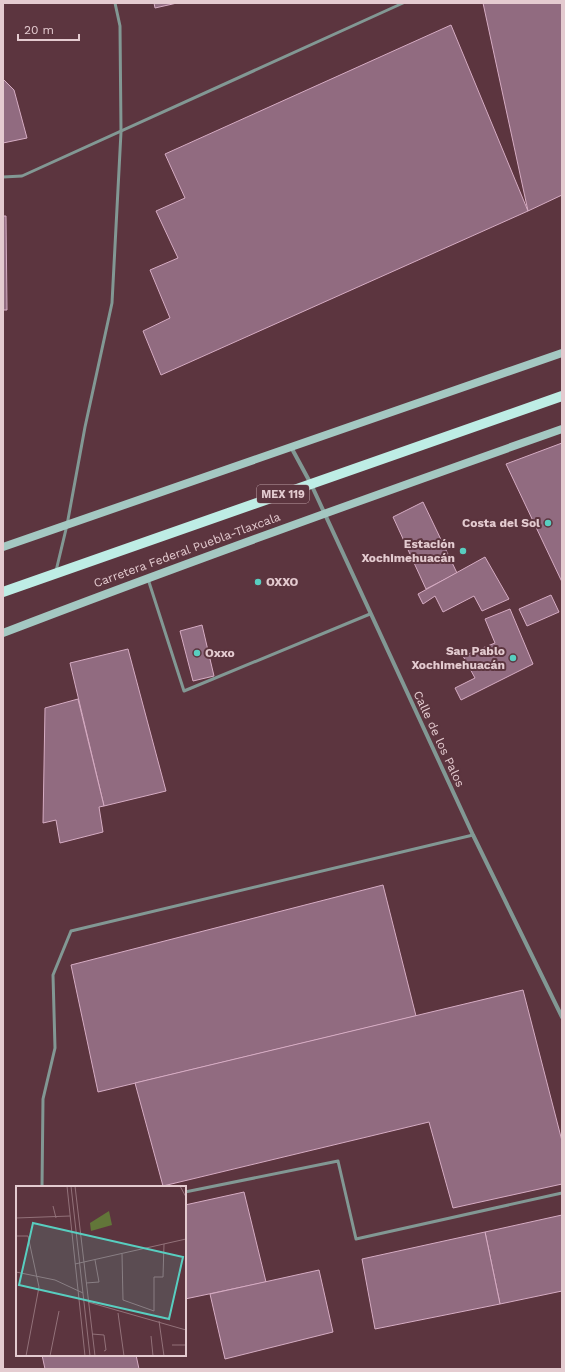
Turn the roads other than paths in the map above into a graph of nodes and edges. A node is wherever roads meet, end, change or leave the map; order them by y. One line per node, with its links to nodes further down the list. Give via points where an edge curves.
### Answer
1 (115, 3): 3 (lane, via 120,26)
2 (403, 3): 3 (lane)
3 (121, 132): 4 (lane, via 22,176); 11 (lane, via 112,303)
4 (3, 177)
5 (562, 353): 8 (main road)
6 (562, 396): 9 (main road, Carretera Federal Puebla-Tlaxcala / MEX 119)
7 (562, 429): 10 (main road, Carretera Federal Puebla-Tlaxcala)
8 (290, 446): 9 (street, Calle de los Palos); 11 (main road)
9 (311, 484): 10 (street, Calle de los Palos); 13 (main road, Carretera Federal Puebla-Tlaxcala / MEX 119)
10 (324, 513): 14 (main road, Carretera Federal Puebla-Tlaxcala); 16 (street, Calle de los Palos)
11 (67, 524): 12 (main road); 13 (lane)
12 (3, 547)
13 (56, 573): 15 (main road, Carretera Federal Puebla-Tlaxcala / MEX 119)
14 (147, 578): 16 (lane, via 184,691); 17 (main road, Carretera Federal Puebla-Tlaxcala)
15 (3, 592)
16 (370, 614): 18 (street, Calle de los Palos)
17 (3, 633)
18 (472, 835): 19 (street, Calle de los Palos); 20 (lane, via 71,932 53,975 54,1048 43,1099)
19 (562, 1018)
20 (42, 1186)
21 (186, 1192): 22 (lane, via 338,1161 356,1239)
22 (562, 1192)

